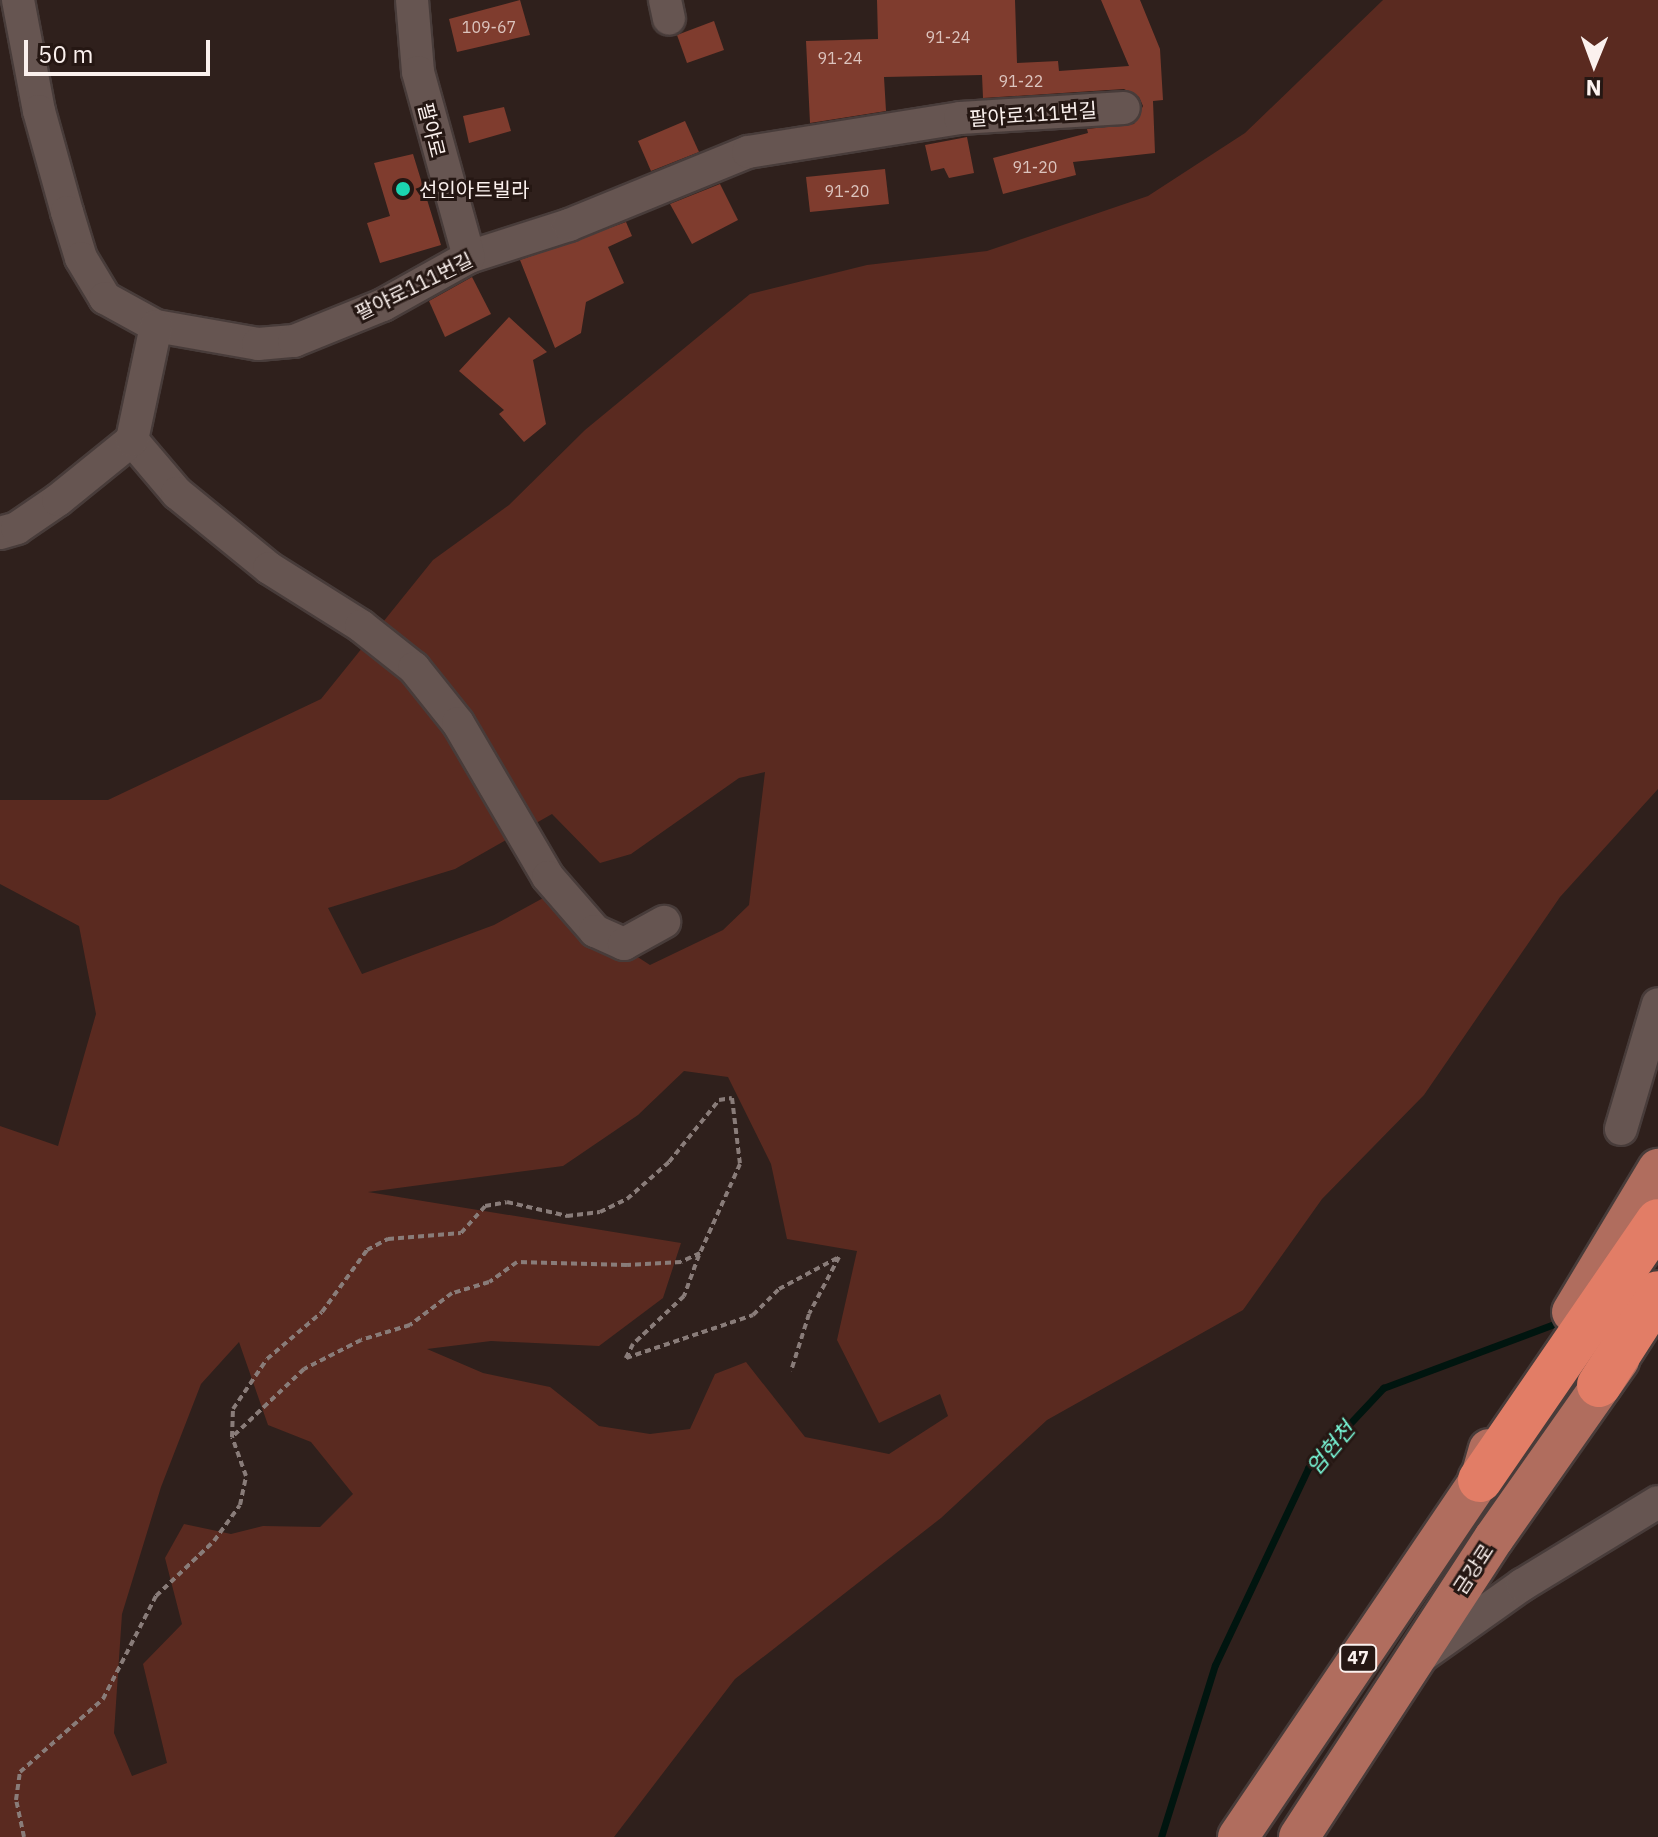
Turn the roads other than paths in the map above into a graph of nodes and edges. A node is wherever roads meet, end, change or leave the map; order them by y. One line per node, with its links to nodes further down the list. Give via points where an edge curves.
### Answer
1 (18, 0): 5 (street, 팔야로111번길, via 39,111 81,258 105,298)
2 (412, 0): 4 (street, 팔야로, via 418,72)
3 (1124, 108): 4 (street, 팔야로111번길, via 960,118 748,152 569,225)
4 (469, 257): 5 (street, 팔야로111번길, via 383,305 294,341 258,344)
5 (156, 326): 6 (street)
6 (132, 440): 7 (street, via 58,500 17,528); 8 (street, via 177,493 269,568 361,626 414,668 458,723 548,877 595,931 624,944)
7 (0, 533)
8 (664, 922)
9 (1658, 1004): 10 (street)
10 (1621, 1129)
11 (1654, 1194): 15 (highway, 47)
12 (1658, 1293): 14 (highway, 47)
13 (1658, 1309): 14 (main road, 금강로)
14 (1599, 1385): 17 (main road, 금강로 / 47)
15 (1492, 1456): 18 (main road, 47)
16 (1658, 1502): 17 (street, via 1522,1585)
17 (1412, 1663): 19 (main road, 금강로 / 47)
18 (1238, 1837)
19 (1299, 1837)

